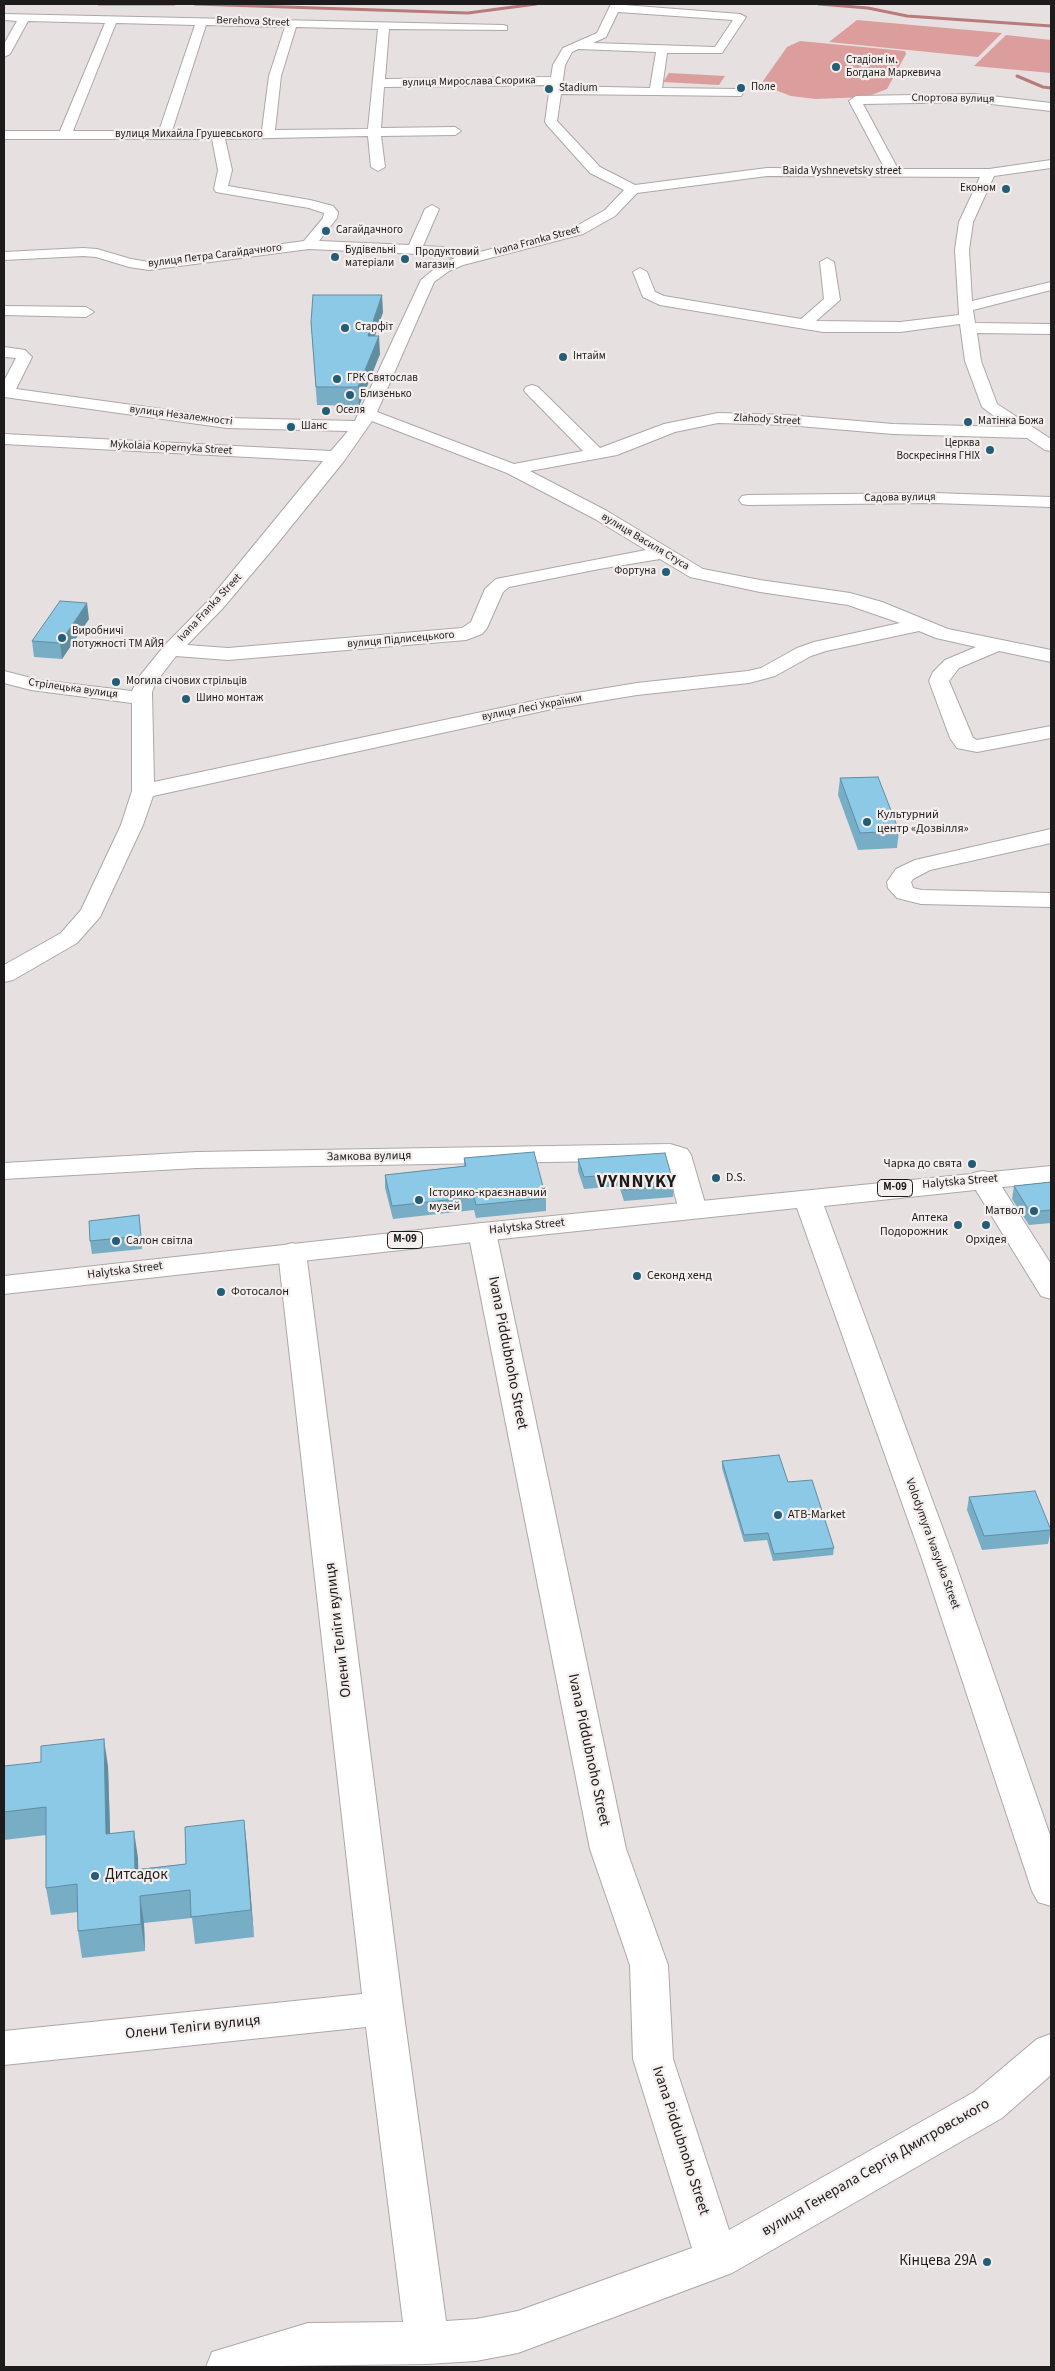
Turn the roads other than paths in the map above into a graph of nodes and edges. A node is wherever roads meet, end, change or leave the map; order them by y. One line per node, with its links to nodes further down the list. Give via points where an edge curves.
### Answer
1 (615, 6): 9 (street, via 602,35); 10 (street, via 740,17 718,51)
2 (4, 17): 3 (street, Berehova Street)
3 (25, 17): 4 (street, Berehova Street); 11 (street)
4 (112, 19): 5 (street, Berehova Street); 21 (street, via 66,128)
5 (202, 21): 6 (street, Berehova Street); 22 (street)
6 (292, 23): 7 (street, Berehova Street); 19 (street, via 275,76)
7 (384, 26): 8 (street, Berehova Street); 12 (street)
8 (503, 28)
9 (576, 46): 10 (street); 13 (street, via 567,50 558,66)
10 (662, 49): 14 (street)
11 (4, 54)
12 (380, 83): 13 (street, вулиця Мирослава Скорика); 18 (street)
13 (556, 85): 14 (street, вулиця Мирослава Скорика); 28 (street, via 551,122 595,170)
14 (655, 92): 15 (street, вулиця Мирослава Скорика)
15 (737, 93)
16 (1051, 107): 26 (street, Спортова вулиця, via 974,98 864,98 855,101)
17 (455, 131): 18 (street, вулиця Михайла Грушевського)
18 (374, 132): 19 (street, вулиця Михайла Грушевського); 25 (street)
19 (268, 134): 23 (street, вулиця Михайла Грушевського)
20 (4, 135): 21 (street, вулиця Михайла Грушевського)
21 (67, 135): 22 (street, вулиця Михайла Грушевського)
22 (166, 135): 23 (street, вулиця Михайла Грушевського)
23 (218, 135): 30 (street, via 225,170 222,189 321,206 331,212)
24 (1051, 164): 27 (street, Baida Vyshnevetsky street)
25 (378, 166)
26 (893, 171): 27 (street, Baida Vyshnevetsky street); 28 (street, Baida Vyshnevetsky street, via 766,172)
27 (990, 173): 39 (street, via 966,222 962,250)
28 (632, 189): 33 (street, Ivana Franka Street, via 610,213 578,231)
29 (432, 209): 31 (street)
30 (309, 245): 31 (street, Ivana Franka Street); 32 (street, вулиця Петра Сагайдачного, via 149,266 83,252)
31 (415, 249): 33 (street, Ivana Franka Street, via 442,250)
32 (4, 256)
33 (473, 258): 45 (street, Ivana Franka Street, via 444,268 428,280)
34 (827, 262): 40 (street, via 832,300)
35 (640, 272): 40 (street, via 648,294 660,300)
36 (1051, 286): 39 (street)
37 (4, 310): 38 (street)
38 (86, 312)
39 (967, 318): 40 (street, via 936,324 869,328); 41 (street); 46 (street, via 975,369 990,407)
40 (806, 324)
41 (1051, 329)
42 (4, 352): 44 (street, via 19,353 24,357)
43 (532, 390): 49 (street)
44 (5, 392): 45 (street, вулиця Незалежності, via 227,423)
45 (364, 420): 50 (street, Ivana Franka Street); 51 (street, вулиця Василя Стуса)
46 (1028, 433): 48 (street); 49 (street, Zlahody Street, via 893,429 718,418 670,428)
47 (4, 439): 50 (street, Mykolaia Kopernyka Street)
48 (1051, 446)
49 (596, 454): 51 (street, Zlahody Street)
50 (338, 457): 57 (street, Ivana Franka Street, via 216,604)
51 (513, 469): 54 (street, вулиця Василя Стуса, via 601,515)
52 (748, 500): 53 (street, Садова вулиця, via 934,498)
53 (1051, 502)
54 (661, 553): 55 (street, вулиця Василя Стуса, via 697,573 850,599); 57 (street, вулиця Підлисецького, via 503,583 495,589 480,624 475,630 461,634 228,654)
55 (919, 625): 56 (street, вулиця Василя Стуса); 64 (street, вулиця Лесі Українки, via 821,646 768,672 552,703)
56 (994, 646): 58 (street, вулиця Василя Стуса); 63 (street, via 952,664 940,676 939,682 961,738 965,744 977,746)
57 (171, 650): 62 (street, Ivana Franka Street, via 146,681)
58 (1051, 656)
59 (4, 677): 60 (street, Стрілецька вулиця)
60 (38, 686): 61 (street); 62 (street, Стрілецька вулиця)
61 (4, 688)
62 (142, 698): 64 (street, Ivana Franka Street)
63 (1051, 732)
64 (143, 791): 67 (street, Ivana Franka Street, via 132,824 92,912 69,938)
65 (1051, 836): 66 (street, via 923,865 904,874 899,882 905,893 921,897)
66 (1051, 900)
67 (4, 974)
68 (4, 1171): 72 (street, Замкова вулиця, via 197,1160 670,1152 677,1155)
69 (1051, 1174): 70 (street, Halytska Street / М-09)
70 (984, 1179): 71 (street, Halytska Street / М-09); 76 (street)
71 (807, 1198): 72 (street, Halytska Street / М-09); 77 (street, Volodymyra Ivasyuka Street, via 938,1559)
72 (693, 1210): 73 (street, Halytska Street / М-09)
73 (482, 1232): 74 (street, Halytska Street / М-09); 81 (street, Ivana Piddubnoho Street, via 608,1849 649,1965 653,2059)
74 (292, 1252): 75 (street, Halytska Street / М-09); 78 (street, Олени Теліги вулиця)
75 (4, 1285)
76 (1051, 1290)
77 (1051, 1891)
78 (383, 2008): 79 (street, Олени Теліги вулиця); 82 (street, Олени Теліги вулиця)
79 (4, 2048)
80 (1051, 2051): 81 (street, вулиця Генерала Сергія Дмитровського, via 988,2105)
81 (718, 2259): 82 (street, вулиця Генерала Сергія Дмитровського, via 518,2332 476,2340)
82 (426, 2343): 83 (street, вулиця Генерала Сергія Дмитровського, via 308,2344)
83 (228, 2367)

